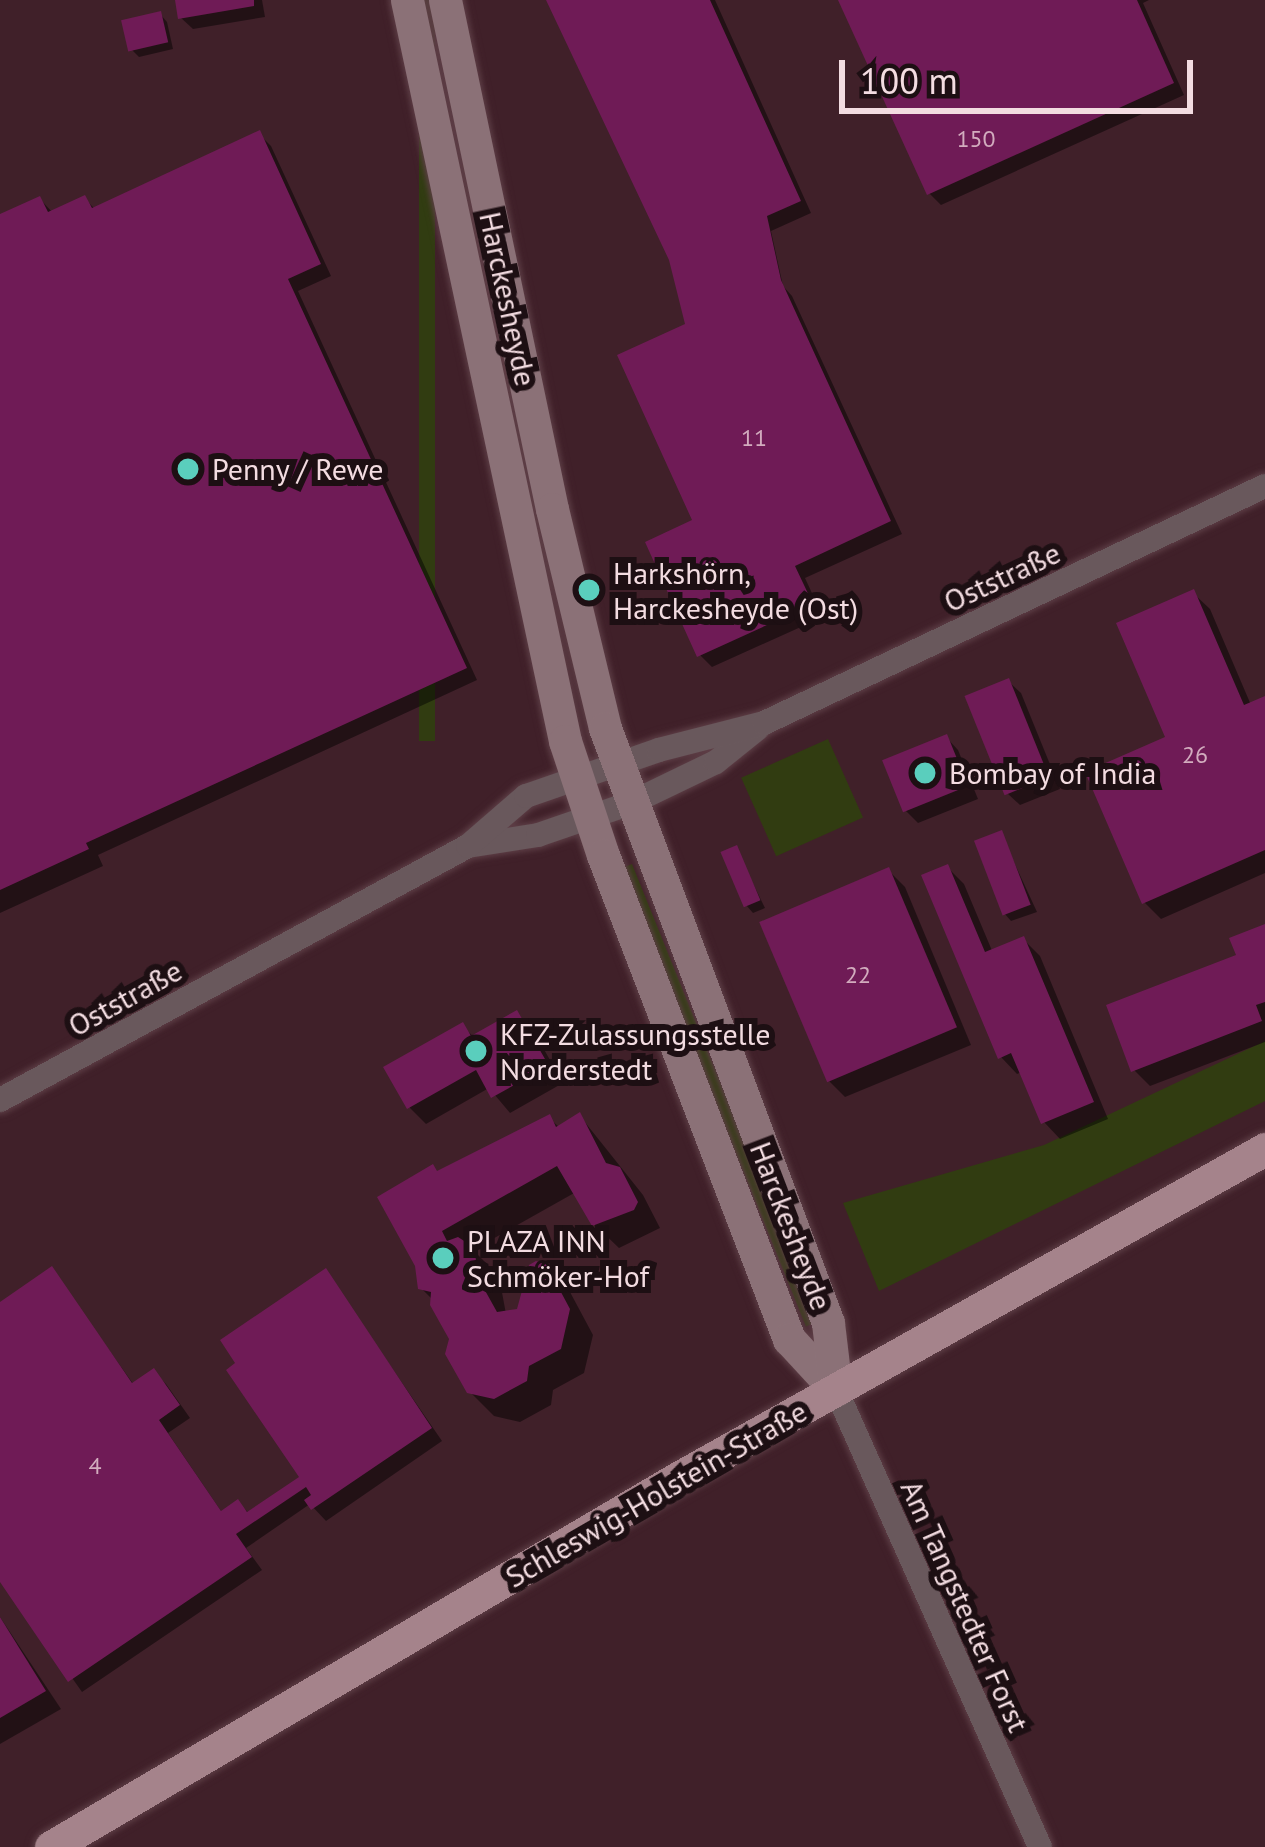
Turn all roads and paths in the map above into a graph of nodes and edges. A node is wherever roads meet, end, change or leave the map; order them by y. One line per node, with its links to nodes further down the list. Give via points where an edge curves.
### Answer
1 (407, 0): 6 (main road, Harckesheyde, via 522,557)
2 (445, 0): 5 (main road, Harckesheyde, via 557,530)
3 (1265, 486): 4 (street, Oststraße)
4 (764, 723): 5 (street, Oststraße); 7 (street, Oststraße, via 716,762)
5 (617, 764): 6 (street, Oststraße); 7 (main road, Harckesheyde)
6 (577, 777): 8 (main road, Harckesheyde); 9 (street, Oststraße, via 526,796)
7 (631, 802): 8 (street, Oststraße); 12 (main road, Harckesheyde, via 828,1323)
8 (590, 816): 9 (street, Oststraße, via 538,835); 12 (main road, Harckesheyde, via 789,1339)
9 (468, 846): 10 (street, Oststraße)
10 (0, 1100)
11 (1265, 1149): 12 (main road, Schleswig-Holstein-Straße)
12 (836, 1390): 13 (main road, Schleswig-Holstein-Straße); 14 (street, Am Tangstedter Forst)
13 (51, 1847)
14 (1040, 1847)

